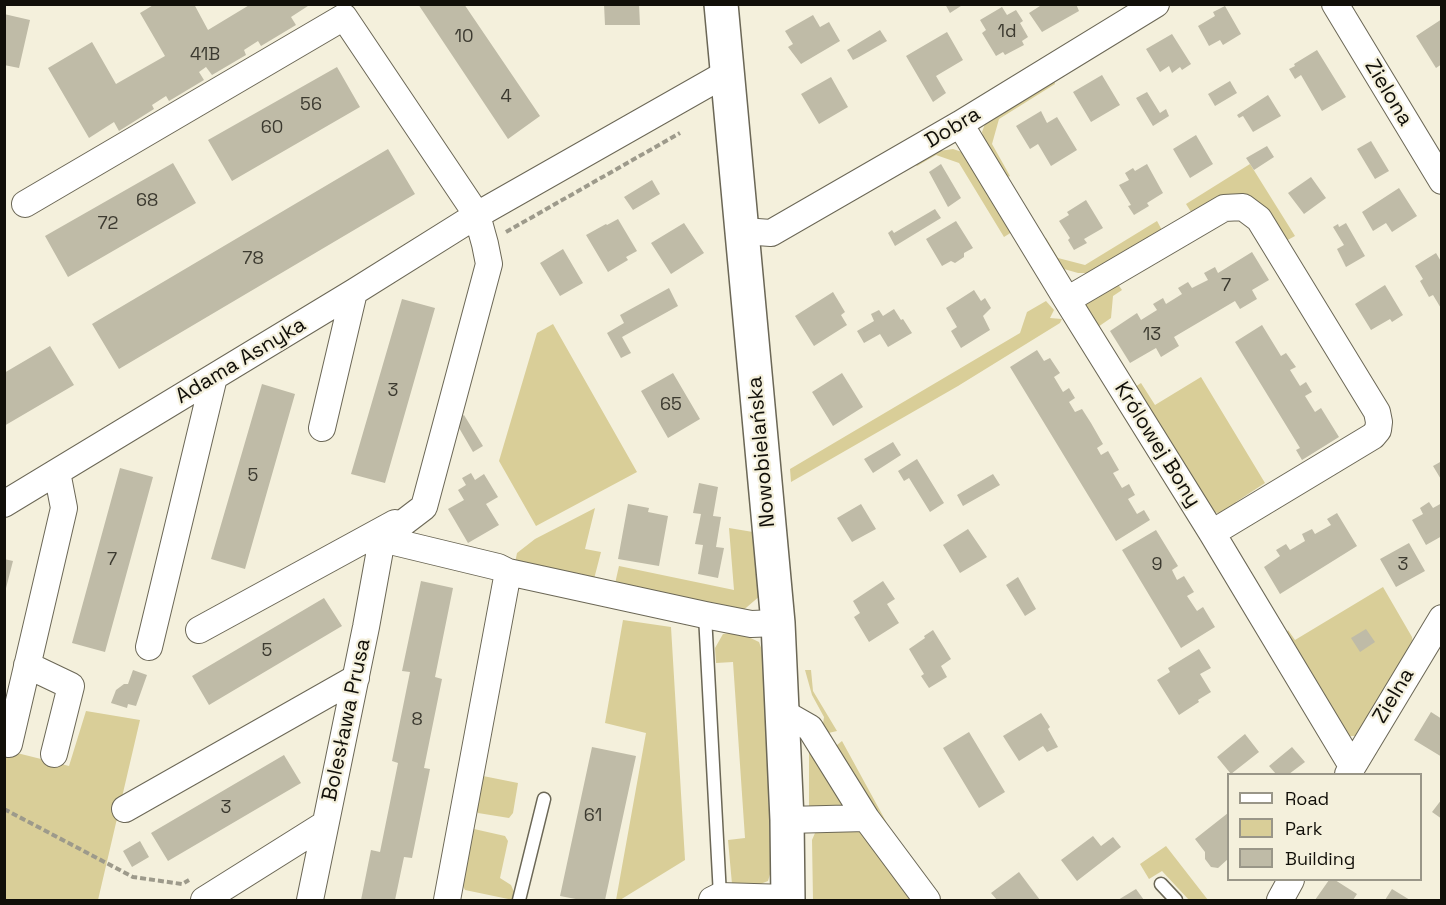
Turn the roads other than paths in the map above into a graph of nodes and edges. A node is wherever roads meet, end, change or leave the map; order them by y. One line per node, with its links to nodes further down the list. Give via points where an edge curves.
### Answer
1 (721, 4): 4 (street, Nowobielańska)
2 (1156, 4): 5 (street, Dobra)
3 (1335, 4): 6 (street, Zielona)
4 (727, 73): 8 (street, Adama Asnyka); 9 (street, Nowobielańska)
5 (960, 124): 9 (street, Dobra, via 771,233); 11 (street, Królowej Bony)
6 (1442, 181)
7 (24, 204): 8 (street, via 344,17)
8 (477, 215): 10 (street, Adama Asnyka); 16 (street, via 489,264)
9 (743, 231): 22 (street, Nowobielańska)
10 (354, 292): 12 (street, Adama Asnyka); 13 (street)
11 (1067, 300): 17 (street, Królowej Bony); 17 (street, via 1224,208 1244,207 1259,219 1377,412 1378,430)
12 (214, 377): 14 (street, Adama Asnyka); 24 (street)
13 (322, 428)
14 (57, 472): 15 (street, Adama Asnyka); 25 (street, via 64,508)
15 (4, 504)
16 (424, 507): 18 (street); 23 (street)
17 (1212, 533): 30 (street, Królowej Bony)
18 (382, 539): 19 (street); 26 (street, Bolesława Prusa)
19 (508, 572): 20 (street); 42 (street)
20 (705, 615): 22 (street, via 751,624); 39 (lane)
21 (1442, 618): 30 (street, Zielna)
22 (778, 623): 27 (street, Nowobielańska)
23 (199, 630)
24 (149, 646)
25 (27, 665): 28 (street); 29 (street, via 71,686)
26 (356, 678): 32 (street); 35 (street, Bolesława Prusa)
27 (782, 712): 33 (street, via 810,728); 34 (street, Nowobielańska)
28 (9, 744)
29 (54, 754)
30 (1350, 770)
31 (544, 799): 43 (lane)
32 (125, 809)
33 (866, 818): 34 (street); 44 (street)
34 (787, 820): 40 (street, Nowobielańska)
35 (325, 824): 38 (street); 41 (street, Bolesława Prusa)
36 (1290, 881): 46 (street)
37 (1161, 884): 45 (lane)
38 (197, 890)
39 (716, 898): 40 (street)
40 (788, 899)
41 (310, 900)
42 (447, 900)
43 (519, 900)
44 (927, 900)
45 (1176, 900)
46 (1280, 900)

